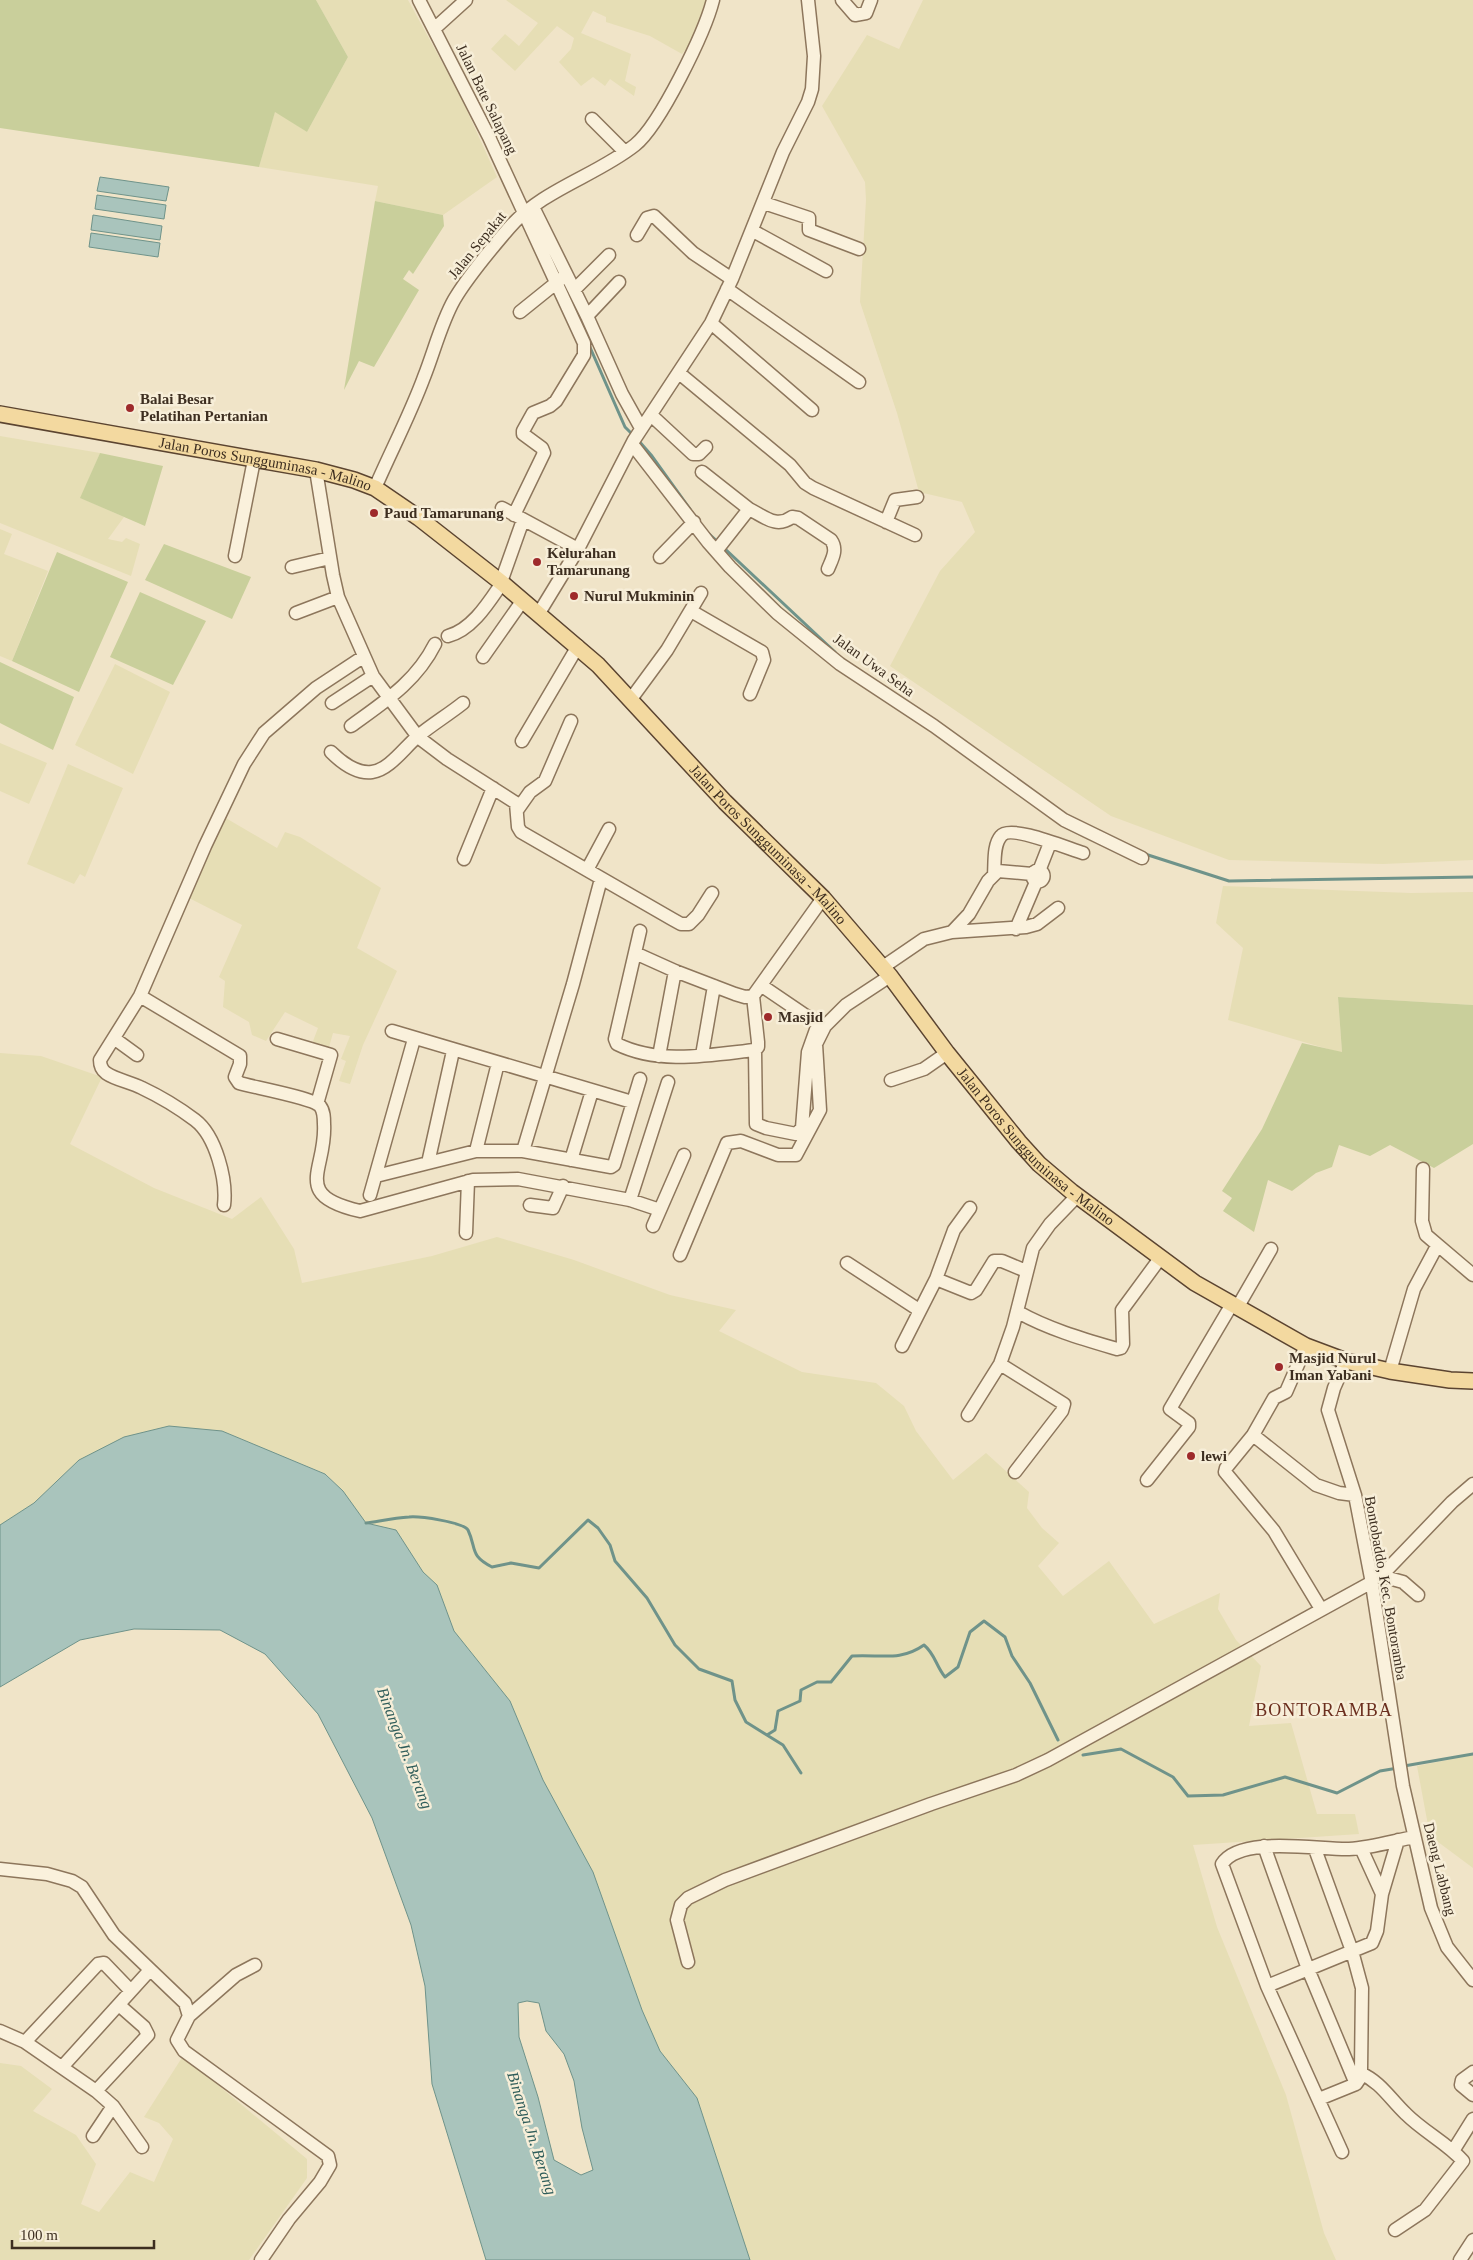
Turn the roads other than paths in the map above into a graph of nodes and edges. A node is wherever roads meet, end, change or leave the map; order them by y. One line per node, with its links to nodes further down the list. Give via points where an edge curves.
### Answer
1 (419, 0): 7 (street, Jalan Bate Salapang)
2 (466, 0): 7 (street)
3 (713, 0): 9 (street, Jalan Sepakat, via 701,36 657,119 636,145)
4 (808, 0): 10 (street, via 814,56 812,89)
5 (842, 0): 6 (street, via 855,15 860,16 866,13)
6 (871, 0)
7 (437, 27): 11 (street, Jalan Bate Salapang)
8 (592, 119): 9 (street)
9 (625, 152): 11 (street, Jalan Sepakat)
10 (764, 203): 12 (street); 14 (street, via 809,218 809,230)
11 (529, 210): 17 (street, Jalan Bate Salapang); 34 (street, Jalan Sepakat, via 510,227 454,300)
12 (753, 230): 16 (street); 19 (street)
13 (637, 235): 19 (street, via 647,218 654,216)
14 (859, 248)
15 (609, 255): 20 (street)
16 (826, 271)
17 (561, 279): 20 (street, Jalan Uwa Seha); 21 (street); 38 (street, via 585,349 556,401 534,413 522,431 544,453)
18 (619, 282): 22 (street)
19 (730, 284): 23 (street); 25 (street)
20 (574, 290): 22 (street, Jalan Uwa Seha)
21 (520, 312)
22 (587, 316): 29 (street, Jalan Uwa Seha)
23 (711, 323): 24 (street); 26 (street)
24 (679, 373): 28 (street); 40 (street, via 790,465 805,483)
25 (859, 382)
26 (812, 410)
27 (0, 414): 31 (main road, Jalan Poros Sungguminasa - Malino)
28 (651, 415): 29 (street); 30 (street, via 693,454)
29 (637, 436): 39 (street, Jalan Uwa Seha); 43 (street)
30 (706, 448)
31 (254, 460): 32 (main road, Jalan Poros Sungguminasa - Malino); 44 (street)
32 (316, 470): 34 (main road, Jalan Poros Sungguminasa - Malino); 46 (street)
33 (702, 472): 37 (street)
34 (375, 488): 49 (main road, Jalan Poros Sungguminasa - Malino)
35 (917, 497): 40 (street, via 895,500)
36 (502, 508): 38 (street)
37 (749, 509): 42 (street); 48 (street, via 779,523 798,518 831,540 835,545)
38 (519, 517): 43 (street); 49 (street)
39 (694, 522): 42 (street, Jalan Uwa Seha); 45 (street)
40 (886, 522): 41 (street)
41 (915, 535)
42 (720, 548): 78 (street, Jalan Uwa Seha, via 778,612 845,668 962,745 1064,820)
43 (578, 549): 54 (street)
44 (235, 556)
45 (660, 557)
46 (330, 558): 47 (street); 51 (street)
47 (292, 567)
48 (828, 569)
49 (502, 583): 52 (main road, Jalan Poros Sungguminasa - Malino); 56 (street, via 482,611)
50 (702, 594): 53 (street)
51 (338, 597): 55 (street); 59 (street)
52 (523, 600): 54 (main road, Jalan Poros Sungguminasa - Malino); 60 (street)
53 (690, 612): 62 (street, via 762,652 764,660); 64 (street)
54 (539, 613): 58 (main road, Jalan Poros Sungguminasa - Malino)
55 (296, 614)
56 (448, 636)
57 (435, 644): 63 (street, via 418,673)
58 (578, 646): 64 (main road, Jalan Poros Sungguminasa - Malino); 70 (street)
59 (363, 657): 61 (street); 94 (street, via 331,676 264,733 244,764 205,846)
60 (482, 657)
61 (373, 676): 63 (street); 65 (street)
62 (750, 694)
63 (390, 698): 68 (street); 69 (street)
64 (631, 699): 84 (main road, Jalan Poros Sungguminasa - Malino, via 726,802)
65 (332, 703)
66 (463, 703): 69 (street)
67 (571, 721): 73 (street, via 545,782 530,792)
68 (351, 726)
69 (418, 736): 71 (street, via 374,772 357,769); 72 (street, via 447,760)
70 (522, 741)
71 (331, 752)
72 (493, 788): 73 (street, via 516,803); 77 (street)
73 (518, 809): 79 (street, via 521,832)
74 (609, 829): 79 (street)
75 (1050, 843): 76 (street); 80 (street, via 1022,833 1001,834 996,848); 81 (street)
76 (1083, 853)
77 (464, 858)
78 (1142, 858)
79 (587, 870): 82 (street)
80 (994, 875): 81 (street, via 998,871); 88 (street, via 969,914)
81 (1036, 876): 86 (street)
82 (600, 879): 83 (street, via 681,924 689,924); 106 (street)
83 (712, 893)
84 (823, 898): 91 (main road, Jalan Poros Sungguminasa - Malino); 93 (street)
85 (1058, 908): 86 (street, via 1037,924)
86 (1016, 929): 88 (street)
87 (640, 931): 89 (street)
88 (952, 932): 91 (street, via 924,939)
89 (635, 953): 90 (street); 104 (street, via 615,1039 625,1048)
90 (675, 971): 92 (street); 104 (street)
91 (887, 971): 101 (main road, Jalan Poros Sungguminasa - Malino); 133 (street, via 825,1026 816,1044 820,1110 796,1155 778,1155 747,1142 727,1143)
92 (714, 986): 93 (street, via 745,997); 103 (street)
93 (758, 991): 99 (street, via 758,1047); 99 (street, via 818,1024 808,1052 802,1128 796,1134 756,1124)
94 (140, 996): 97 (street); 112 (street, via 240,1056 235,1077 239,1083)
95 (392, 1031): 98 (street)
96 (277, 1038): 112 (street, via 331,1054)
97 (115, 1039): 102 (street); 125 (street, via 100,1060 102,1069 143,1088 196,1121 206,1133 222,1168 226,1188)
98 (414, 1039): 100 (street); 119 (street)
99 (755, 1050): 103 (street)
100 (453, 1051): 105 (street); 117 (street)
101 (947, 1053): 108 (street, via 924,1069); 123 (main road, Jalan Poros Sungguminasa - Malino, via 1038,1164)
102 (138, 1055)
103 (702, 1055): 104 (street)
104 (659, 1056)
105 (498, 1063): 106 (street); 113 (street)
106 (546, 1076): 110 (street); 114 (street)
107 (640, 1079): 111 (street)
108 (891, 1080)
109 (668, 1082): 124 (street)
110 (592, 1091): 111 (street); 116 (street)
111 (632, 1102): 116 (street, via 614,1165 607,1167)
112 (317, 1104): 120 (street, via 323,1112 325,1134 316,1181 327,1199 360,1211)
113 (476, 1151): 114 (street); 117 (street)
114 (523, 1151): 116 (street)
115 (684, 1155): 128 (street)
116 (570, 1160)
117 (428, 1163): 119 (street)
118 (1423, 1169): 131 (street, via 1424,1230 1428,1239)
119 (376, 1176): 122 (street)
120 (468, 1181): 121 (street, via 518,1179); 130 (street)
121 (563, 1186): 124 (street); 126 (street, via 553,1208)
122 (370, 1195)
123 (1077, 1196): 134 (main road, Jalan Poros Sungguminasa - Malino); 136 (street, via 1041,1235)
124 (630, 1200): 128 (street)
125 (224, 1205)
126 (530, 1205)
127 (970, 1208): 138 (street, via 954,1230)
128 (660, 1210): 129 (street)
129 (653, 1226)
130 (466, 1233)
131 (1437, 1246): 137 (street); 146 (street, via 1414,1289)
132 (1271, 1250): 139 (street)
133 (680, 1255)
134 (1161, 1257): 139 (main road, Jalan Poros Sungguminasa - Malino, via 1195,1283); 141 (street, via 1122,1310 1121,1348 1078,1338)
135 (847, 1263): 140 (street)
136 (1026, 1271): 138 (street, via 994,1261 971,1293); 141 (street)
137 (1473, 1275)
138 (936, 1279): 140 (street)
139 (1235, 1306): 143 (main road, Jalan Poros Sungguminasa - Malino); 151 (street, via 1170,1409 1190,1426)
140 (919, 1310): 142 (street)
141 (1018, 1312): 145 (street)
142 (902, 1346)
143 (1306, 1346): 144 (main road, Jalan Poros Sungguminasa - Malino); 149 (street, via 1286,1392 1274,1398)
144 (1346, 1361): 146 (main road, Jalan Poros Sungguminasa - Malino); 153 (street, Bontobaddo, Kec. Bontoramba, via 1328,1410)
145 (1000, 1364): 148 (street); 150 (street, via 1064,1404)
146 (1390, 1372): 147 (main road, Jalan Poros Sungguminasa - Malino)
147 (1473, 1381)
148 (968, 1415)
149 (1253, 1435): 153 (street, via 1310,1481); 156 (street, via 1225,1472 1274,1531)
150 (1015, 1472)
151 (1147, 1480)
152 (1473, 1484): 154 (street)
153 (1347, 1494): 154 (street, Bontobaddo, Kec. Bontoramba)
154 (1375, 1579): 155 (street, via 1403,1582); 156 (street); 157 (street, Bontobaddo, Kec. Bontoramba)
155 (1418, 1595)
156 (1321, 1609): 166 (street, via 1016,1775 734,1877 688,1898 678,1911 677,1920)
157 (1403, 1786): 158 (street, Daeng Labbang)
158 (1414, 1837): 159 (street); 170 (street, Daeng Labbang, via 1425,1888 1439,1930 1447,1947)
159 (1398, 1840): 161 (street); 164 (street)
160 (1264, 1846): 162 (street); 168 (street); 171 (street, via 1236,1854 1222,1864)
161 (1361, 1848): 162 (street); 164 (street)
162 (1315, 1849): 165 (street)
163 (0, 1869): 169 (street, via 47,1874 82,1887 114,1935)
164 (1382, 1894): 165 (street, via 1372,1943)
165 (1352, 1951): 168 (street); 179 (street, via 1362,1988)
166 (688, 1962)
167 (255, 1965): 174 (street, via 236,1975)
168 (1308, 1969): 171 (street); 179 (street)
169 (150, 1970): 172 (street); 174 (street, via 185,2004)
170 (1473, 1980)
171 (1267, 1986): 182 (street)
172 (130, 1990): 173 (street); 176 (street, via 104,1963 98,1964)
173 (119, 2005): 177 (street); 180 (street, via 144,2027 148,2035)
174 (189, 2016): 192 (street, via 178,2037 178,2044 184,2051 320,2150 330,2161 320,2182)
175 (0, 2031): 176 (street)
176 (25, 2042): 177 (street)
177 (63, 2066): 180 (street)
178 (1473, 2072): 181 (street, via 1462,2080 1461,2085)
179 (1358, 2079): 182 (street); 187 (street, via 1383,2087 1406,2114)
180 (96, 2091): 183 (street)
181 (1473, 2095)
182 (1319, 2099): 188 (street)
183 (114, 2106): 185 (street); 186 (street)
184 (1473, 2119): 187 (street)
185 (93, 2136)
186 (142, 2147)
187 (1453, 2151): 189 (street)
188 (1342, 2152)
189 (1468, 2165): 190 (street, via 1439,2190 1424,2210)
190 (1395, 2230)
191 (1473, 2240): 193 (street)
192 (261, 2260)
193 (1460, 2260)

